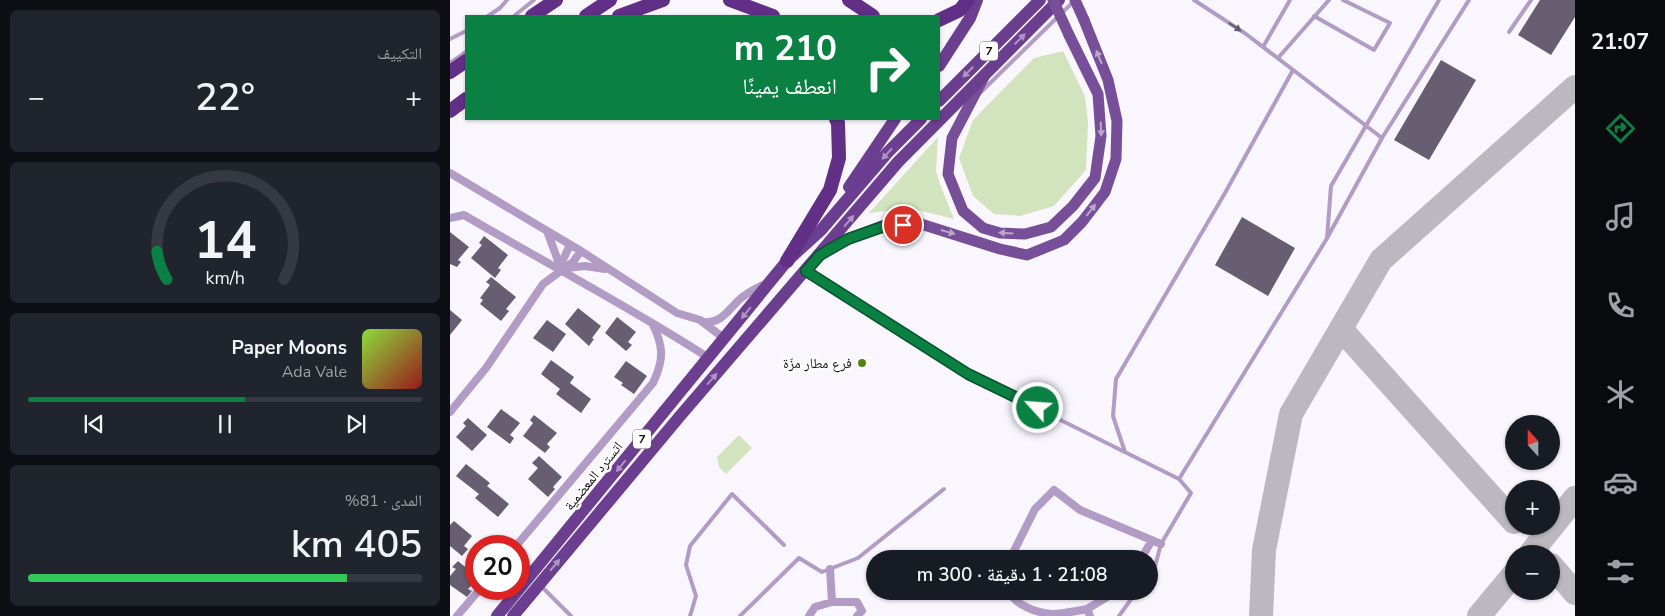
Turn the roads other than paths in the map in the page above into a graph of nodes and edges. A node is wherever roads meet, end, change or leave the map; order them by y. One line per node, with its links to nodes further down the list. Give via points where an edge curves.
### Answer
1 (507, 0): 21 (lane)
2 (534, 0): 22 (lane)
3 (556, 0): 23 (highway)
4 (610, 0): 24 (highway)
5 (663, 0): 25 (highway)
6 (730, 0): 26 (highway)
7 (849, 0): 27 (highway)
8 (968, 0): 29 (highway, via 960,10)
9 (977, 0): 38 (highway, via 970,18)
10 (1040, 0): 43 (highway, 7, one-way to 43)
11 (1053, 0): 44 (main road, one-way to 44, bridge, via 1098,94 1101,136 1095,178 1051,228 1025,234 1000,233 983,228 963,211 948,174 952,138)
12 (1059, 0): 41 (highway, 7, one-way to 12)
13 (1075, 0): 44 (lane); 60 (main road, one-way to 13, bridge, via 848,239 885,226 920,224 1027,254 1064,240 1105,192 1116,158 1117,121 1108,80)
14 (1194, 0): 33 (lane, one-way to 33)
15 (1290, 0): 33 (lane)
16 (1329, 0): 28 (lane)
17 (1343, 0): 28 (lane, via 1390,23 1374,50)
18 (1439, 0): 51 (lane)
19 (1469, 0): 52 (lane)
20 (1530, 0): 31 (lane)
21 (490, 15)
22 (515, 15)
23 (534, 15)
24 (588, 15)
25 (622, 15)
26 (770, 15)
27 (872, 15)
28 (1314, 16): 35 (lane)
29 (940, 20)
30 (465, 31): 32 (lane)
31 (1509, 32)
32 (450, 38)
33 (1263, 47): 35 (lane)
34 (465, 53): 37 (lane)
35 (1278, 58): 39 (lane)
36 (465, 62): 40 (highway)
37 (450, 63)
38 (940, 64)
39 (1293, 70): 51 (lane); 71 (lane, via 1116,379 1113,416)
40 (450, 72)
41 (986, 72): 44 (main road); 46 (highway, 7, one-way to 41)
42 (465, 100): 45 (highway)
43 (940, 100)
44 (973, 100)
45 (450, 110)
46 (940, 119)
47 (836, 120): 61 (highway, via 839,158 830,190)
48 (894, 120): 55 (highway)
49 (920, 120): 55 (highway, 7, one-way to 55)
50 (939, 120): 60 (highway, 7, one-way to 50, via 898,162)
51 (1366, 125): 52 (lane); 57 (lane, via 1331,186)
52 (1382, 138): 57 (lane)
53 (450, 173): 56 (street)
54 (450, 218): 62 (street, via 464,216)
55 (821, 230): 61 (highway, 7)
56 (547, 231): 58 (street); 62 (street)
57 (1326, 240): 72 (lane)
58 (570, 245): 59 (street); 62 (street)
59 (580, 252): 62 (street, via 573,262); 63 (street)
60 (820, 255): 64 (highway, 7)
61 (787, 261): 65 (highway, اتسترد المعضمية / 7)
62 (561, 268): 63 (street); 66 (street); 70 (street, via 543,284 486,368)
63 (611, 270): 67 (street, via 677,313)
64 (806, 271): 71 (lane, via 968,374); 82 (highway, 7, one-way to 64)
65 (771, 281): 67 (street, via 743,296 719,320); 68 (highway, اتسترد المعضمية / 7, one-way to 68)
66 (651, 321): 69 (street); 74 (street, via 662,350 659,371 653,383)
67 (704, 322): 68 (street)
68 (725, 338): 69 (highway, اتسترد المعضمية / 7)
69 (709, 358): 90 (highway, اتسترد المعضمية / 7, one-way to 90)
70 (450, 412)
71 (1125, 452): 72 (lane)
72 (1179, 479): 76 (lane, via 1191,494)
73 (944, 489): 81 (lane, via 858,558)
74 (525, 535)
75 (1152, 540): 76 (street); 78 (street, via 1080,510 1054,490 1035,509); 79 (street)
76 (1161, 544): 80 (lane)
77 (784, 545): 93 (lane, via 732,494 690,546 686,565 696,596)
78 (1014, 550)
79 (1146, 550)
80 (1158, 555)
81 (830, 569): 87 (street); 94 (lane, via 822,572 798,558)
82 (540, 584): 91 (highway, 7); 92 (lane)
83 (471, 600): 89 (street)
84 (1015, 600): 88 (street, via 1031,609 1052,614)
85 (1103, 600): 88 (street)
86 (1131, 600): 97 (lane)
87 (832, 602): 95 (street, via 815,606); 96 (street, via 857,602 862,611)
88 (1088, 613)
89 (457, 616)
90 (497, 616)
91 (513, 616)
92 (571, 616)
93 (690, 616)
94 (740, 616)
95 (809, 616)
96 (857, 616)
97 (1119, 616)

